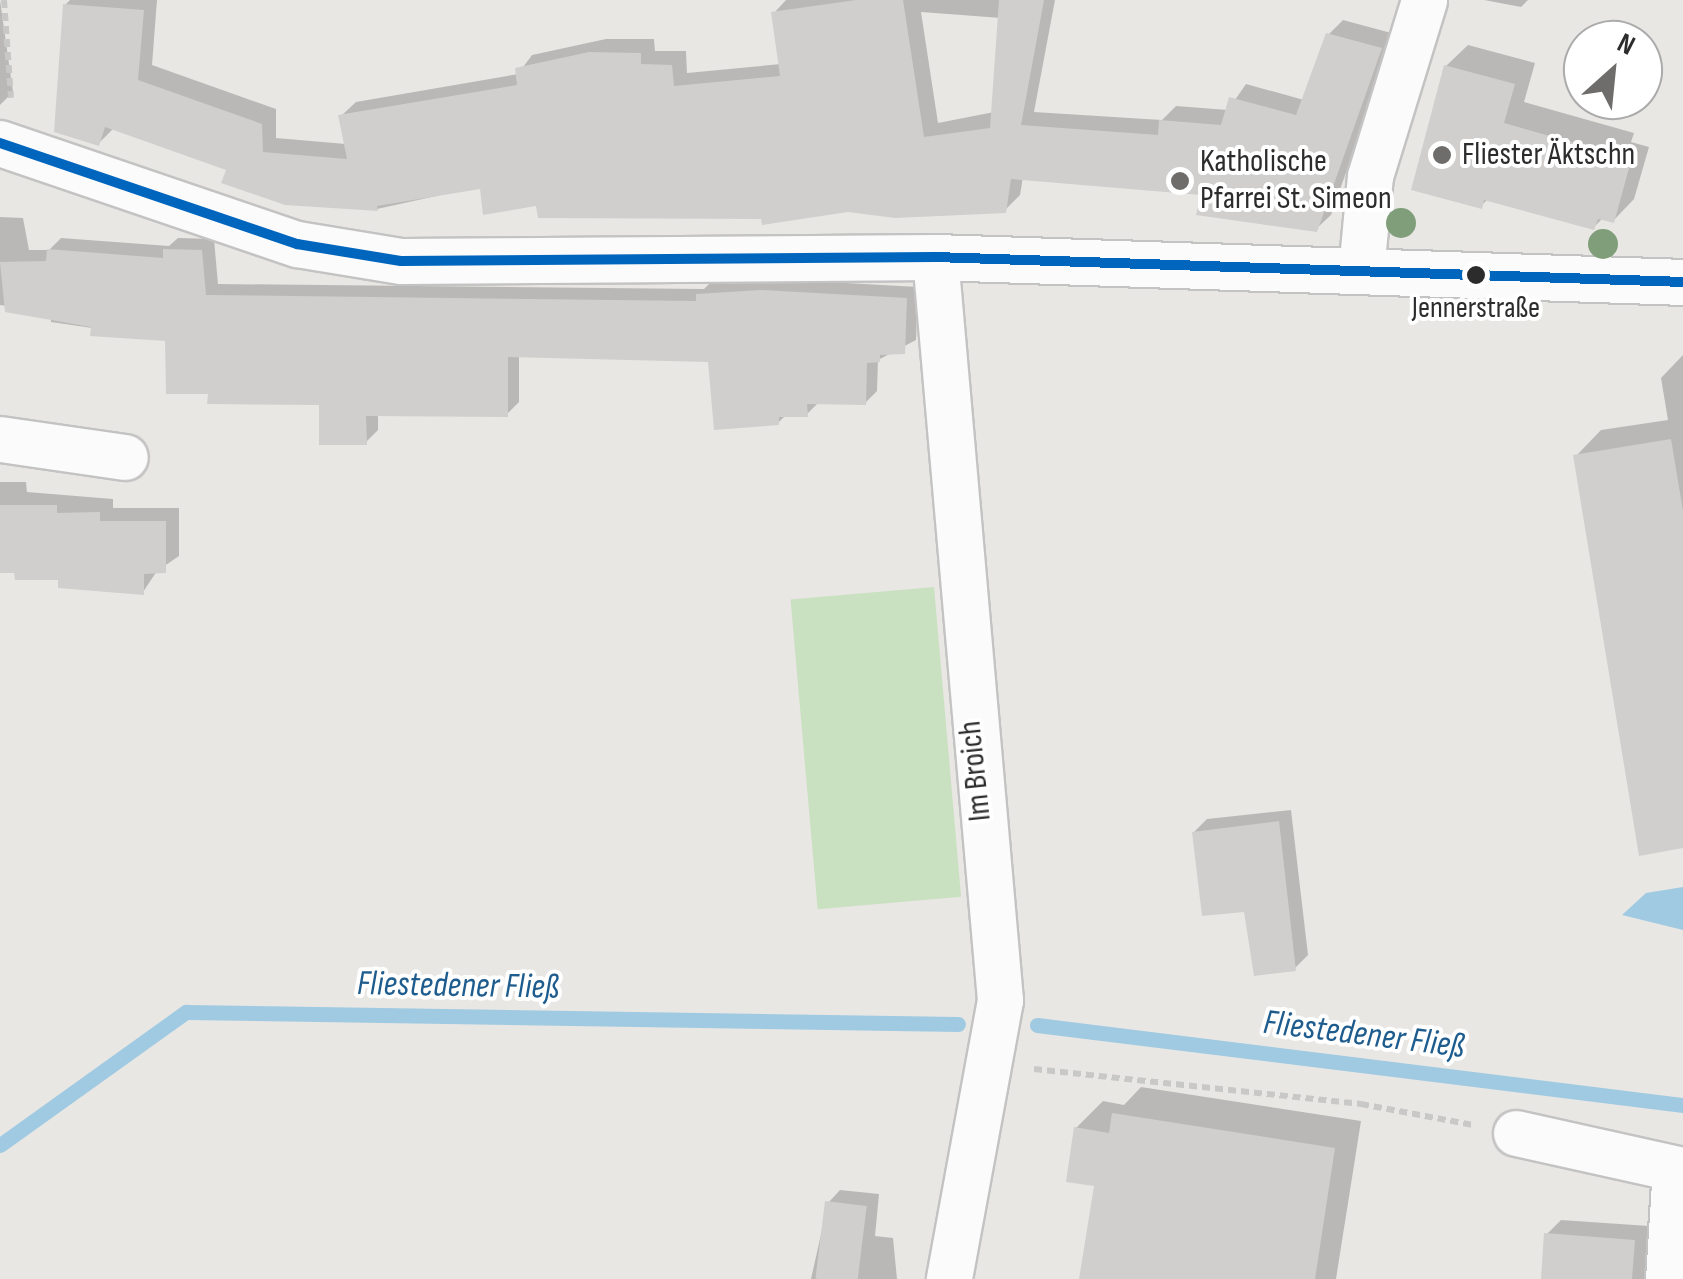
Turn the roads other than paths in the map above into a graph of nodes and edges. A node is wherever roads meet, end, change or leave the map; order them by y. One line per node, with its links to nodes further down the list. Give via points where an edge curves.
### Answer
1 (1424, 0): 4 (street, via 1370,176)
2 (6, 143): 3 (street, via 297,244 401,262)
3 (935, 257): 4 (street); 10 (street, Im Broich, via 1000,1000 993,1066 954,1220)
4 (1362, 271): 5 (street)
5 (1683, 282)
6 (0, 439): 7 (street)
7 (125, 458)
8 (1516, 1133): 9 (street)
9 (1679, 1170): 11 (street)
10 (949, 1279)
11 (1668, 1279)

